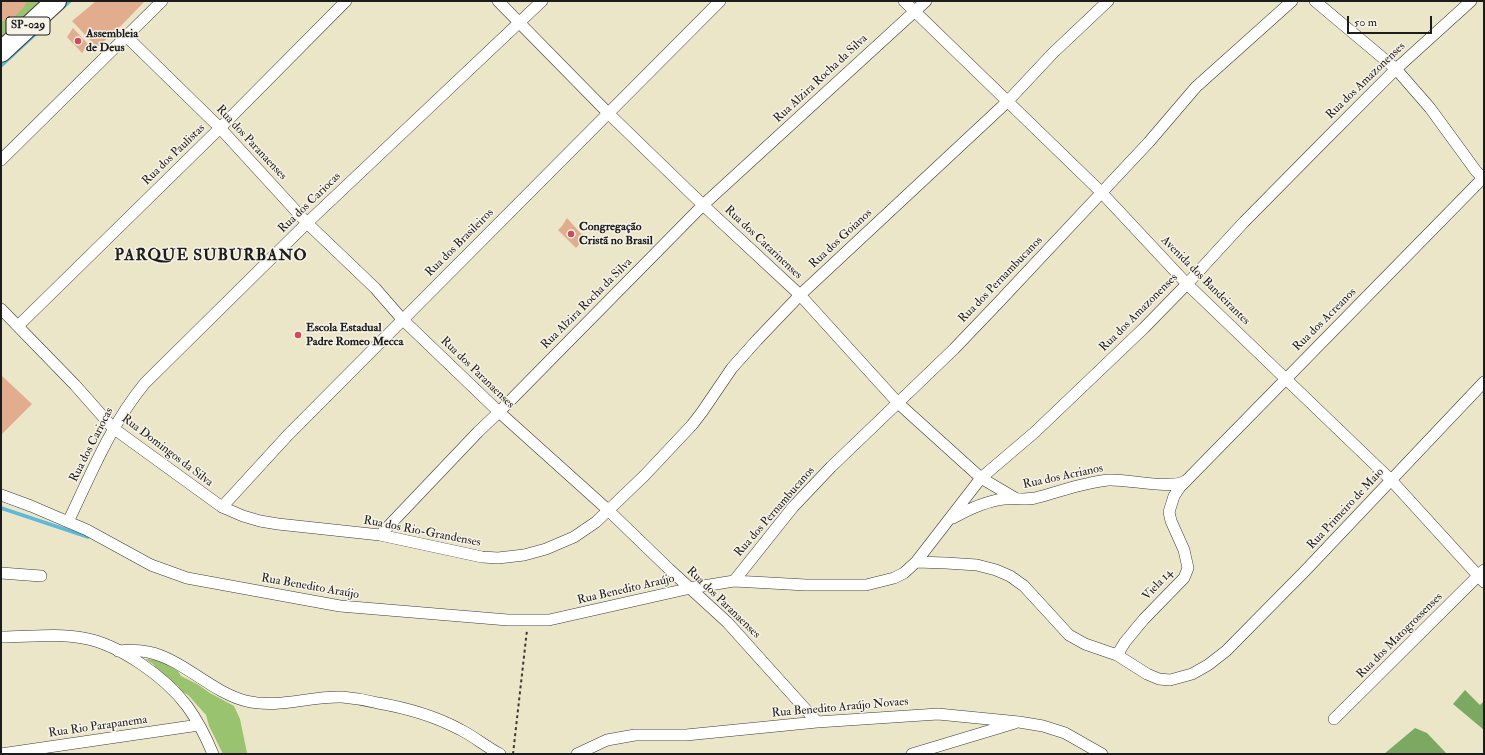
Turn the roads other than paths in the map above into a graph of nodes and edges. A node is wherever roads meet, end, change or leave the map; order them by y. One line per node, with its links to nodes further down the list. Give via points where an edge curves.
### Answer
1 (56, 1): 16 (highway, SP-029)
2 (162, 1): 15 (street)
3 (346, 1): 20 (street, Rua dos Paulistas)
4 (498, 1): 14 (street, Rua dos Catarinenses)
5 (542, 1): 14 (street, Rua dos Cariocas)
6 (720, 1): 19 (street, Rua dos Brasileiros)
7 (904, 1): 13 (street, Avenida dos Bandeirantes)
8 (926, 1): 13 (street, Rua Alzira Rocha da Silva)
9 (1108, 1): 18 (street, Rua dos Goianos)
10 (1292, 1): 23 (street, Rua dos Pernambucanos, via 1196,87 1149,142)
11 (1315, 1): 17 (street)
12 (1471, 1): 17 (street, Rua dos Amazonenses)
13 (914, 12): 18 (street, Avenida dos Bandeirantes); 24 (street, Rua Alzira Rocha da Silva)
14 (520, 24): 19 (street, Rua dos Catarinenses); 25 (street, Rua dos Cariocas)
15 (126, 36): 20 (street, Rua dos Paranaenses); 21 (street)
16 (1, 52)
17 (1396, 70): 22 (street, via 1430,108 1476,171); 26 (street, Rua dos Amazonenses, via 1250,216)
18 (1007, 102): 23 (street, Avenida dos Bandeirantes); 27 (street, Rua dos Goianos)
19 (608, 113): 24 (street, Rua dos Catarinenses); 29 (street, Rua dos Brasileiros)
20 (220, 128): 25 (street, Rua dos Paranaenses); 30 (street, Rua dos Paulistas)
21 (1, 160)
22 (1484, 178): 31 (street, Rua dos Acreanos)
23 (1101, 192): 26 (street, Avenida dos Bandeirantes); 33 (street, Rua dos Pernambucanos, via 954,349)
24 (704, 205): 27 (street, Rua dos Catarinenses); 34 (street, Rua Alzira Rocha da Silva)
25 (307, 223): 29 (street, Rua dos Paranaenses, via 375,288); 35 (street, Rua dos Cariocas, via 145,383)
26 (1187, 284): 31 (street, Avenida dos Bandeirantes); 36 (street, Rua dos Amazonenses, via 1035,432)
27 (800, 295): 33 (street, Rua dos Catarinenses); 42 (street, Rua dos Goianos, via 732,368 692,425)
28 (1, 309): 30 (street, Rua Domingos da Silva)
29 (402, 319): 34 (street, Rua dos Paranaenses); 41 (street, Rua dos Brasileiros, via 288,434)
30 (18, 326): 35 (street, Rua Domingos da Silva)
31 (1285, 379): 37 (street, Avenida dos Bandeirantes); 38 (street, Rua dos Acreanos)
32 (1484, 382): 37 (street, Rua Primeiro de Maio)
33 (898, 403): 36 (street, Rua dos Catarinenses); 50 (street, Rua dos Pernambucanos, via 793,507)
34 (499, 412): 42 (street, Rua dos Paranaenses); 45 (street, Rua Alzira Rocha da Silva)
35 (113, 428): 41 (street, Rua Domingos da Silva); 44 (street, Rua dos Cariocas)
36 (981, 478): 40 (street, Rua dos Catarinenses); 43 (street, Rua dos Amazonenses)
37 (1391, 480): 49 (street, Avenida dos Bandeirantes); 54 (street, Rua Primeiro de Maio, via 1226,651 1208,665 1192,674 1170,680 1159,679)
38 (1185, 481): 40 (street, Rua dos Acrianos, via 1171,485 1110,480 1033,498); 54 (street, Viela 14, via 1174,496 1169,512 1188,568 1184,578 1144,619)
39 (1, 495): 44 (street, Rua Benedito Araújo)
40 (1015, 498): 43 (street, Rua dos Acrianos, via 980,505)
41 (222, 507): 45 (street, Rua dos Rio-Grandenses, via 243,516 278,524)
42 (608, 510): 45 (street, Rua dos Rio-Grandenses, via 596,522 563,542 524,555 498,558 450,551); 51 (street, Rua dos Paranaenses)
43 (949, 520): 46 (street, Rua dos Amazonenses)
44 (68, 522): 51 (street, Rua Benedito Araújo, via 151,566 187,578 340,606 549,620)
45 (380, 535)
46 (916, 562): 50 (street, Rua Benedito Araújo, via 894,578 866,585); 54 (street, via 977,565 1010,576 1024,586 1069,635 1085,644)
47 (1, 573): 48 (street)
48 (40, 576)
49 (1482, 576): 55 (street, Rua dos Matogrossenses)
50 (734, 581): 51 (street, Rua Benedito Araújo)
51 (691, 588): 56 (street, Rua dos Paranaenses, via 727,622)
52 (1, 637): 53 (street, via 46,635 84,638)
53 (118, 650): 58 (street, via 168,685 186,704); 61 (street, via 150,652 228,693 257,703 282,704 343,697 406,709 433,717)
54 (1117, 655)
55 (1334, 719)
56 (817, 722): 57 (street, Rua Benedito Araújo Novaes, via 938,714); 62 (street, Rua Benedito Araújo Novaes, via 686,735 635,735 607,740)
57 (1019, 722): 63 (street); 64 (street, Rua Benedito Araújo Novaes, via 1043,726 1065,734)
58 (199, 725): 59 (street, Rua Rio Parapanema); 60 (street)
59 (1, 754)
60 (213, 754)
61 (500, 754)
62 (577, 754)
63 (912, 754)
64 (1102, 754)

